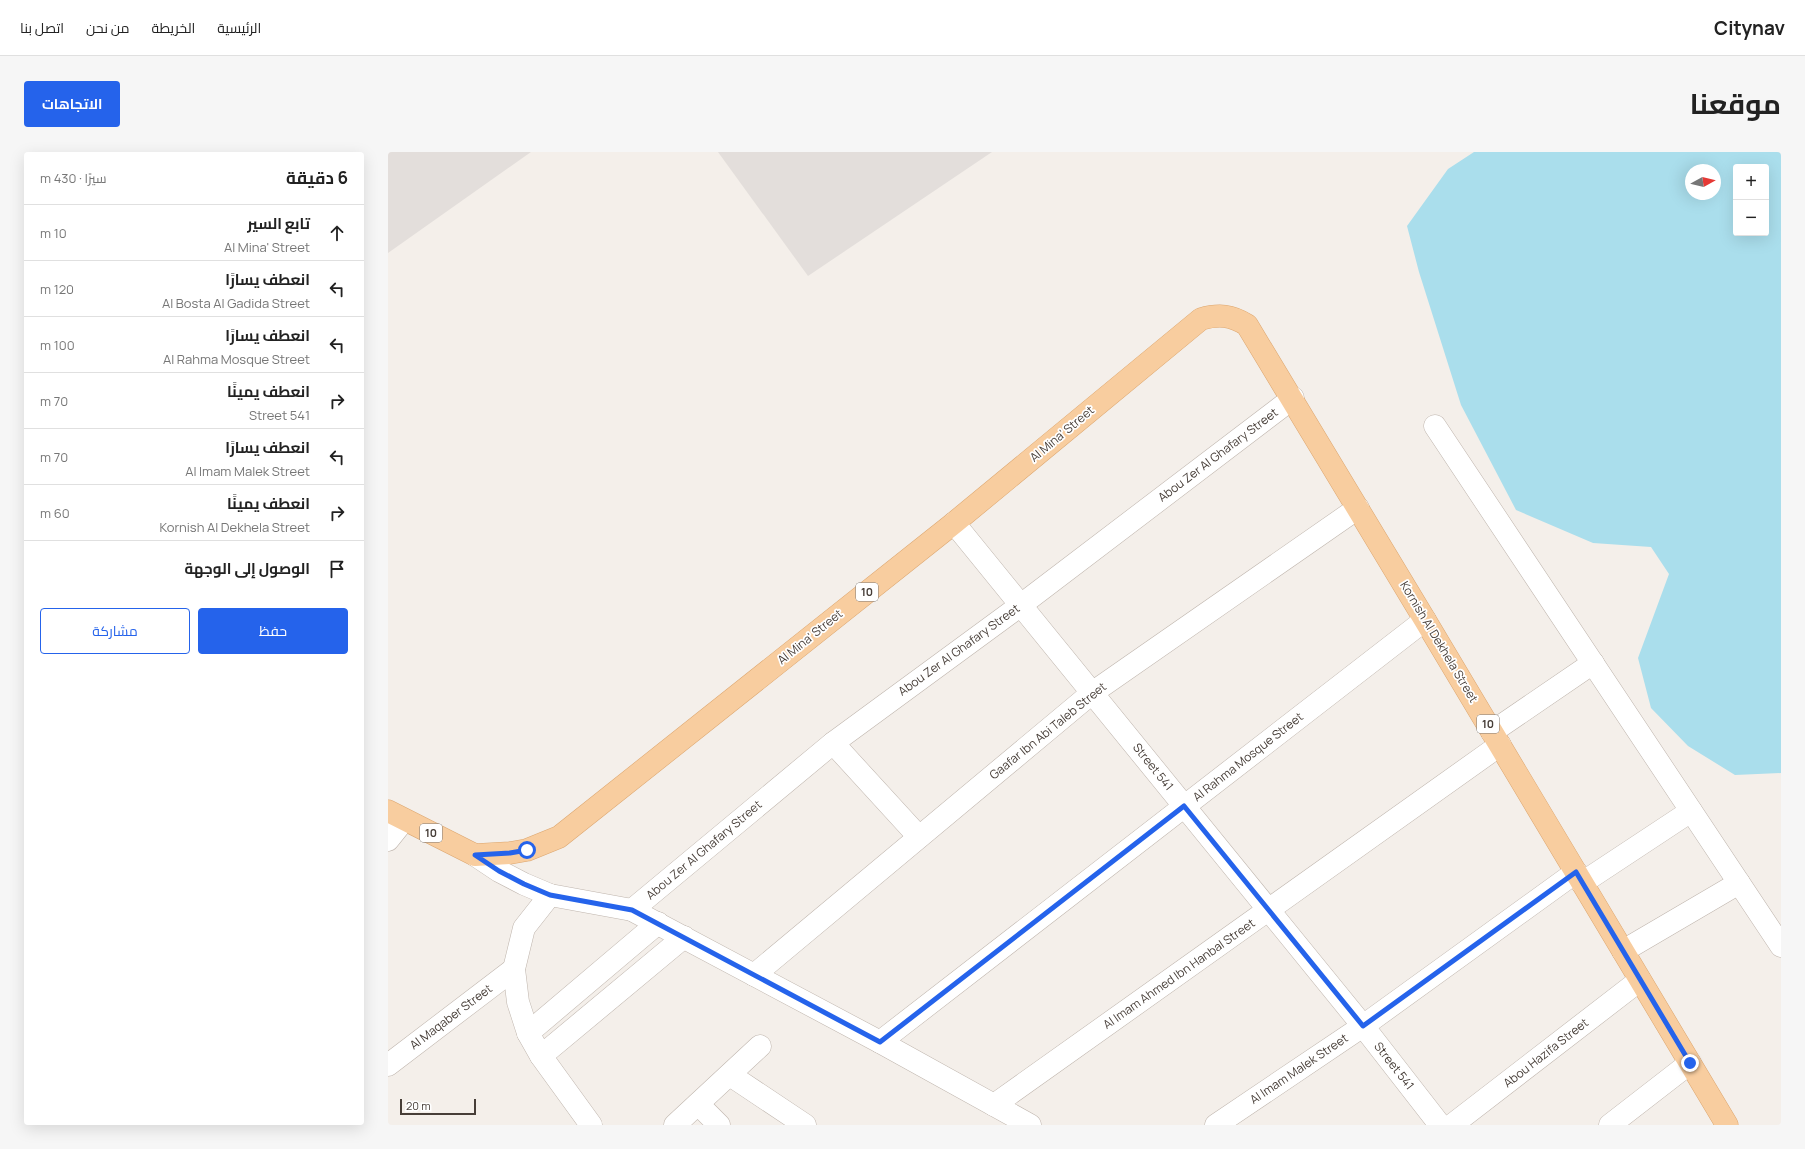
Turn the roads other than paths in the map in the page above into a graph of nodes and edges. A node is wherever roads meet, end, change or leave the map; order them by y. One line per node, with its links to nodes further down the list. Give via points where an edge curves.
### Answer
1 (1247, 325): 2 (main road, Kornish Al Dekhela Street / 10); 5 (main road, Al Mina' Street / 10, via 1237,318 1225,315 1201,319)
2 (1293, 398): 4 (main road, Kornish Al Dekhela Street / 10); 6 (street, Abou Zer Al Ghafary Street)
3 (1435, 426): 8 (street)
4 (1358, 508): 7 (main road, Kornish Al Dekhela Street / 10); 9 (street, Gaafar Ibn Abi Taleb Street)
5 (954, 523): 6 (street, Street 541); 17 (main road, Al Mina' Street / 10, via 559,837 527,850)
6 (1021, 605): 9 (street, Street 541); 11 (street, Abou Zer Al Ghafary Street)
7 (1426, 620): 10 (main road, Kornish Al Dekhela Street / 10); 12 (street, Al Rahma Mosque Street)
8 (1593, 663): 10 (street, Al Imam Ahmed Ibn Hanbal Street); 13 (street)
9 (1092, 693): 12 (street, Street 541); 15 (street, Gaafar Ibn Abi Taleb Street)
10 (1496, 738): 18 (main road, Kornish Al Dekhela Street / 10); 22 (street, Al Imam Ahmed Ibn Hanbal Street)
11 (833, 743): 15 (street); 21 (street, Abou Zer Al Ghafary Street)
12 (1184, 806): 22 (street, Street 541); 32 (street, Al Rahma Mosque Street)
13 (1691, 811): 18 (street, Al Imam Malek Street); 19 (street)
14 (396, 816): 16 (street); 17 (main road, Al Mina' Street / 10)
15 (919, 837): 28 (street, Gaafar Ibn Abi Taleb Street)
16 (388, 840)
17 (475, 855): 20 (street, via 499,871)
18 (1579, 878): 26 (main road, Kornish Al Dekhela Street / 10); 30 (street, Al Imam Malek Street)
19 (1739, 883): 25 (street); 26 (street)
20 (550, 895): 21 (street); 27 (street, via 524,928)
21 (632, 910): 23 (street)
22 (1268, 910): 30 (street, Street 541); 39 (street, Al Imam Ahmed Ibn Hanbal Street)
23 (658, 923): 24 (street); 31 (street)
24 (684, 937): 28 (street); 34 (street)
25 (1781, 946)
26 (1623, 951): 29 (main road, Kornish Al Dekhela Street / 10)
27 (514, 969): 31 (street, via 518,1002); 36 (street, Al Maqaber Street)
28 (754, 975): 32 (street)
29 (1640, 980): 35 (main road, Kornish Al Dekhela Street / 10); 47 (street, Abou Hazifa Street)
30 (1363, 1026): 45 (street, Al Imam Malek Street); 46 (street, Street 541)
31 (528, 1034): 34 (street)
32 (880, 1042): 39 (street)
33 (760, 1046): 37 (street)
34 (541, 1056): 41 (street)
35 (1690, 1063): 48 (street); 49 (main road, Kornish Al Dekhela Street / 10)
36 (388, 1065)
37 (730, 1075): 38 (street); 44 (street)
38 (698, 1104): 42 (street); 43 (street)
39 (994, 1105): 40 (street)
40 (1021, 1123)
41 (591, 1125)
42 (675, 1125)
43 (719, 1125)
44 (805, 1125)
45 (1216, 1125)
46 (1440, 1125)
47 (1452, 1125)
48 (1610, 1125)
49 (1727, 1125)

